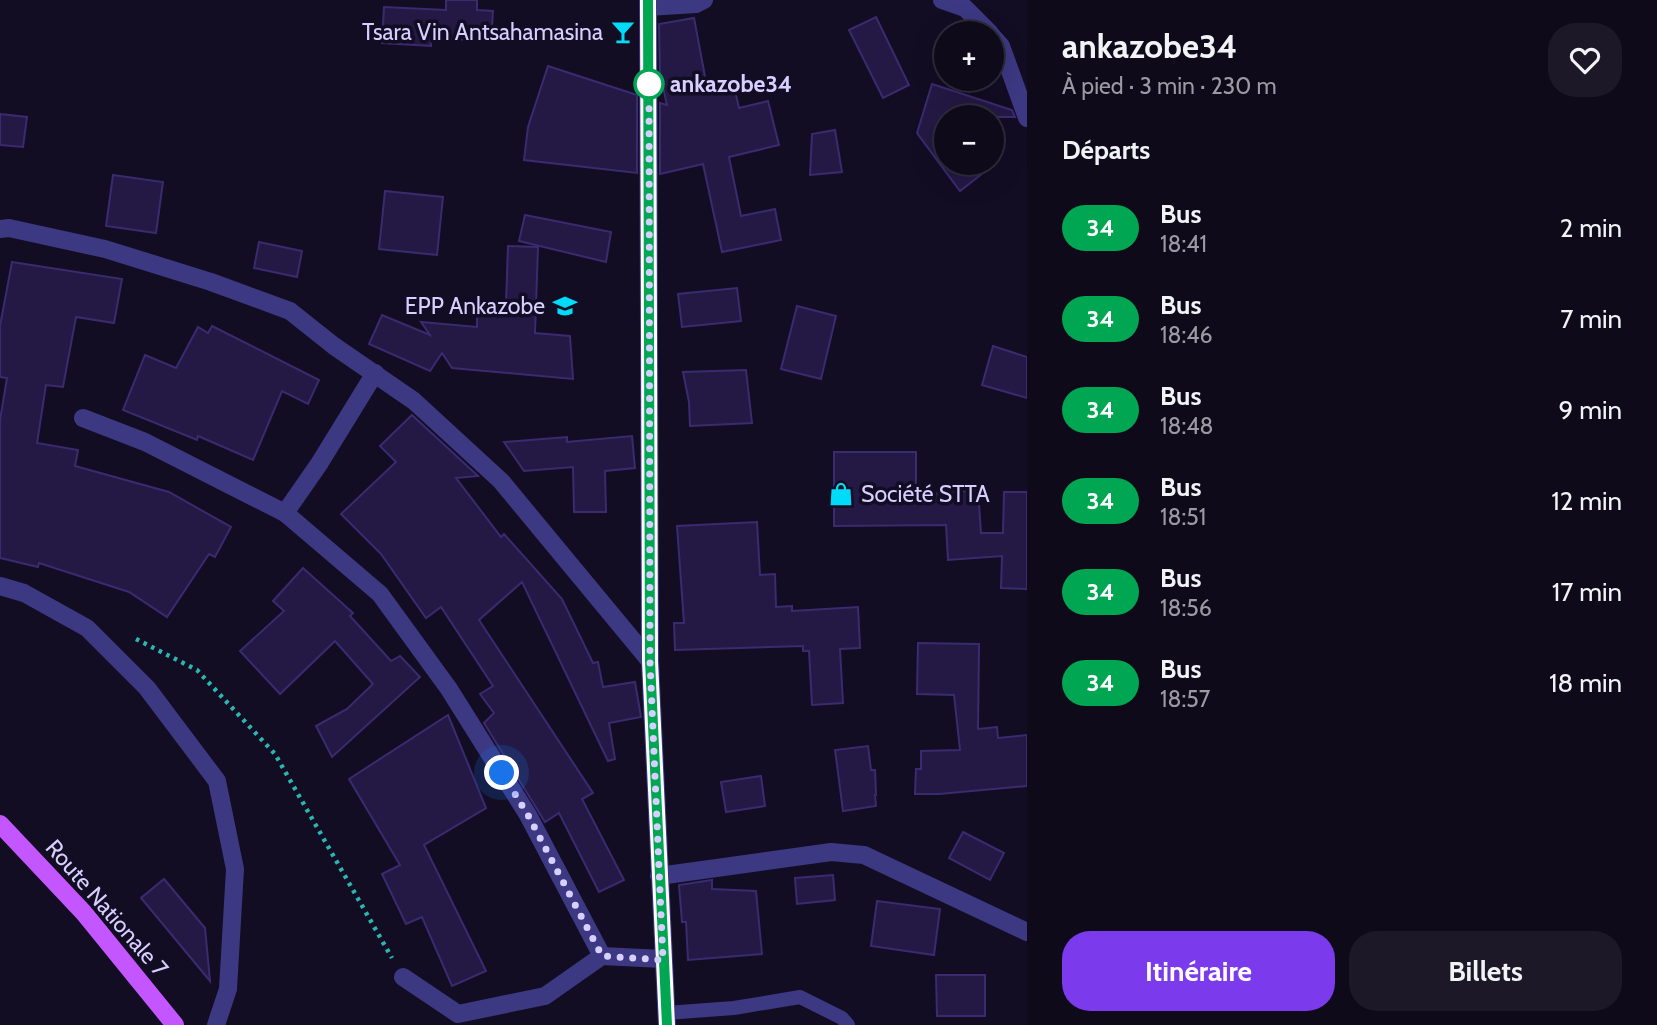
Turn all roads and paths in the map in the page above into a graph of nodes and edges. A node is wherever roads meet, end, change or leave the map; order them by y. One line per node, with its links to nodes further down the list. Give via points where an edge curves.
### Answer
1 (704, 0): 3 (street, via 696,4)
2 (942, 0): 4 (street, via 965,8)
3 (648, 3): 13 (street)
4 (978, 21)
5 (1004, 52): 6 (street)
6 (1027, 118)
7 (0, 229): 8 (street, via 105,249 290,311)
8 (375, 373): 10 (street); 13 (street, via 414,401 501,481)
9 (83, 418): 10 (street, via 145,442)
10 (285, 513): 17 (street, via 380,594 449,689 528,815)
11 (0, 586): 12 (street, via 24,593)
12 (87, 628): 19 (path, via 128,635 197,670 275,754); 22 (street, via 146,688 217,781 235,869 228,989)
13 (650, 661): 15 (street)
14 (0, 824): 21 (main road, Route Nationale 7, via 84,913)
15 (659, 876): 16 (street, via 831,852 864,855); 18 (street)
16 (1027, 932)
17 (602, 956): 18 (street); 19 (street, via 545,996 458,1014)
18 (663, 960): 20 (street)
19 (403, 977)
20 (667, 1019): 23 (lane, via 800,997)
21 (175, 1025)
22 (216, 1025)
23 (848, 1025)

